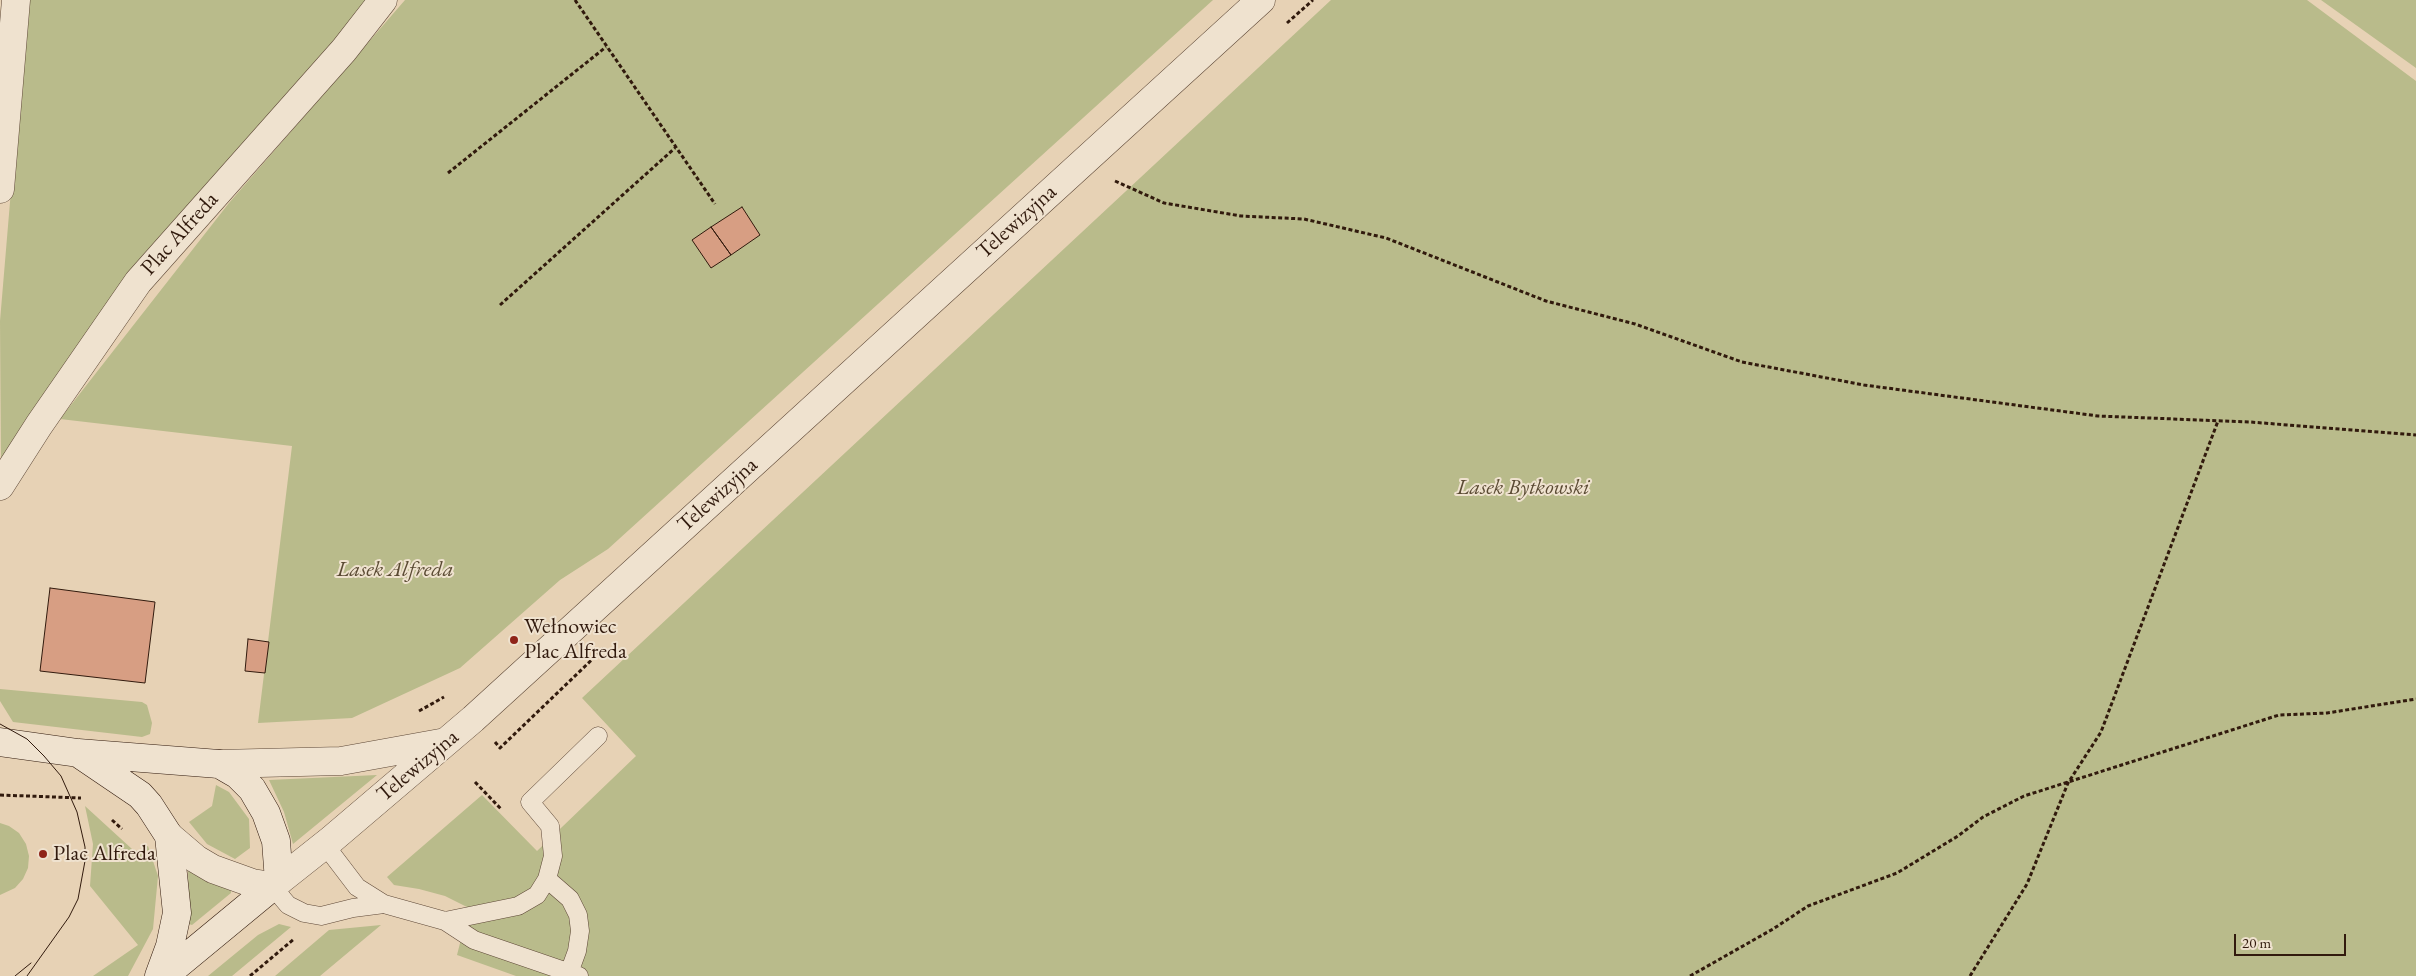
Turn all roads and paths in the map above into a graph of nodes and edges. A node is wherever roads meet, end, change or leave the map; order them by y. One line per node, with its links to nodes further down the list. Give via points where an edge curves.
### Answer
1 (16, 0): 9 (street)
2 (383, 0): 14 (street, Plac Alfreda, via 344,50 138,282)
3 (574, 0): 5 (path)
4 (1261, 0): 19 (street, Telewizyjna)
5 (606, 47): 6 (path); 7 (path)
6 (674, 148): 10 (path); 11 (path)
7 (448, 173)
8 (1115, 181): 12 (path, via 1164,204 1240,216 1304,219 1386,238 1546,301 1635,324 1742,362 1864,385 2098,416)
9 (0, 189)
10 (715, 204)
11 (500, 305)
12 (2218, 421): 13 (path); 23 (path, via 2101,732)
13 (2416, 435)
14 (0, 486)
15 (609, 643): 20 (path)
16 (2416, 700): 23 (path, via 2327,713 2279,715)
17 (598, 736): 28 (lane, via 530,802 550,826 554,856)
18 (0, 742): 21 (street)
19 (448, 742): 22 (street, via 341,760); 27 (street, Telewizyjna)
20 (500, 748)
21 (78, 753): 22 (street); 26 (street, via 140,795)
22 (219, 764): 29 (street, via 238,775 252,789 266,813 276,841)
23 (2068, 782): 37 (path, via 2024,796 1983,817 1897,873 1808,906); 38 (path, via 2027,884)
24 (0, 795): 25 (path)
25 (86, 799)
26 (169, 836): 29 (street, via 213,869 252,883); 34 (street, via 177,912)
27 (325, 845): 29 (street, Telewizyjna); 30 (lane, via 357,887)
28 (547, 879): 32 (lane, via 537,895 518,906); 33 (lane, via 570,899 578,915 580,931)
29 (276, 883): 31 (lane, via 288,905 304,913); 35 (street, Telewizyjna)
30 (384, 904): 31 (lane); 32 (lane)
31 (321, 916): 36 (path)
32 (445, 921): 33 (lane, via 474,940)
33 (574, 974)
34 (159, 976)
35 (164, 976)
36 (250, 976)
37 (1690, 976)
38 (1970, 976)

